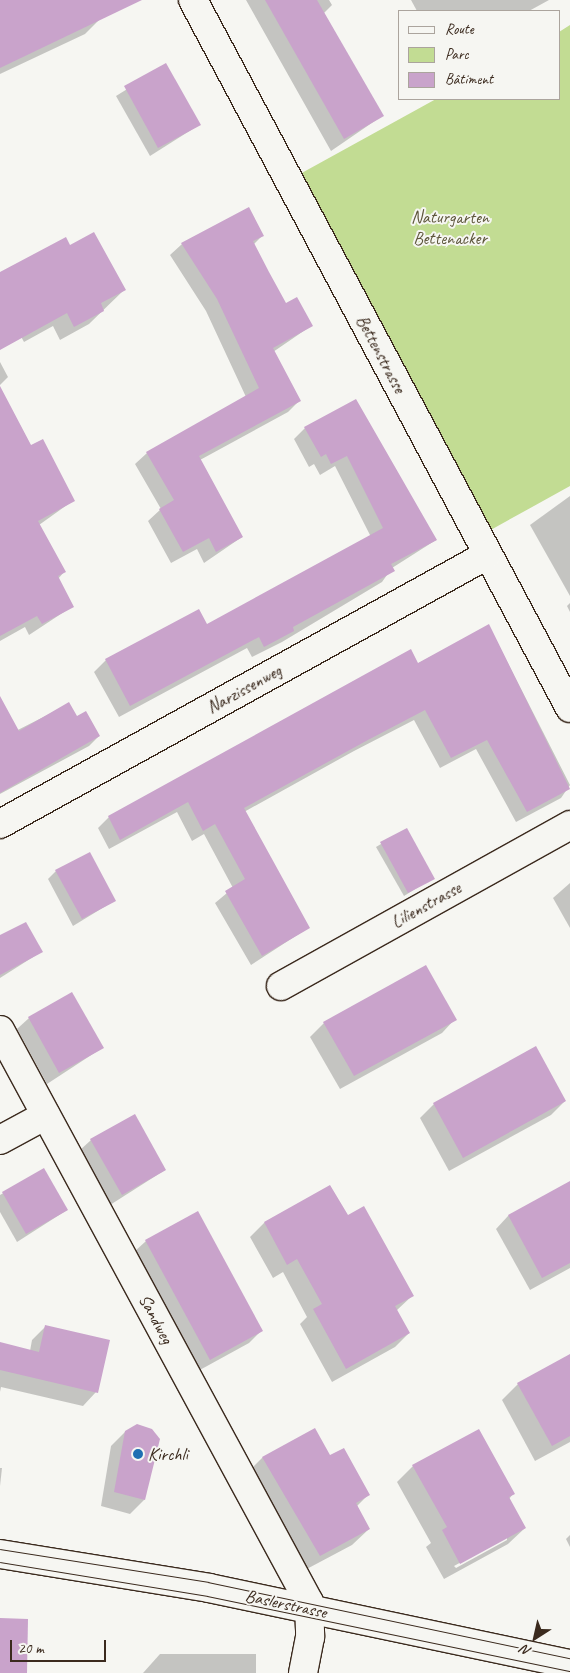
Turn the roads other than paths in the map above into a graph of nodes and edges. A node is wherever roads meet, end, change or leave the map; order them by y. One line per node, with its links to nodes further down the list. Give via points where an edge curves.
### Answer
1 (193, 0): 2 (street, Bettenstrasse)
2 (487, 554): 3 (street, Bettenstrasse); 4 (street, Narzissenweg)
3 (570, 708)
4 (0, 824)
5 (570, 825): 6 (street, Lilienstrasse)
6 (281, 986)
7 (0, 1030): 8 (street, Sandweg)
8 (46, 1115): 9 (street); 11 (street, Sandweg)
9 (0, 1140)
10 (0, 1554): 11 (street, Baslerstrasse)
11 (312, 1609): 12 (street, Baslerstrasse); 13 (street)
12 (570, 1664)
13 (303, 1673)

